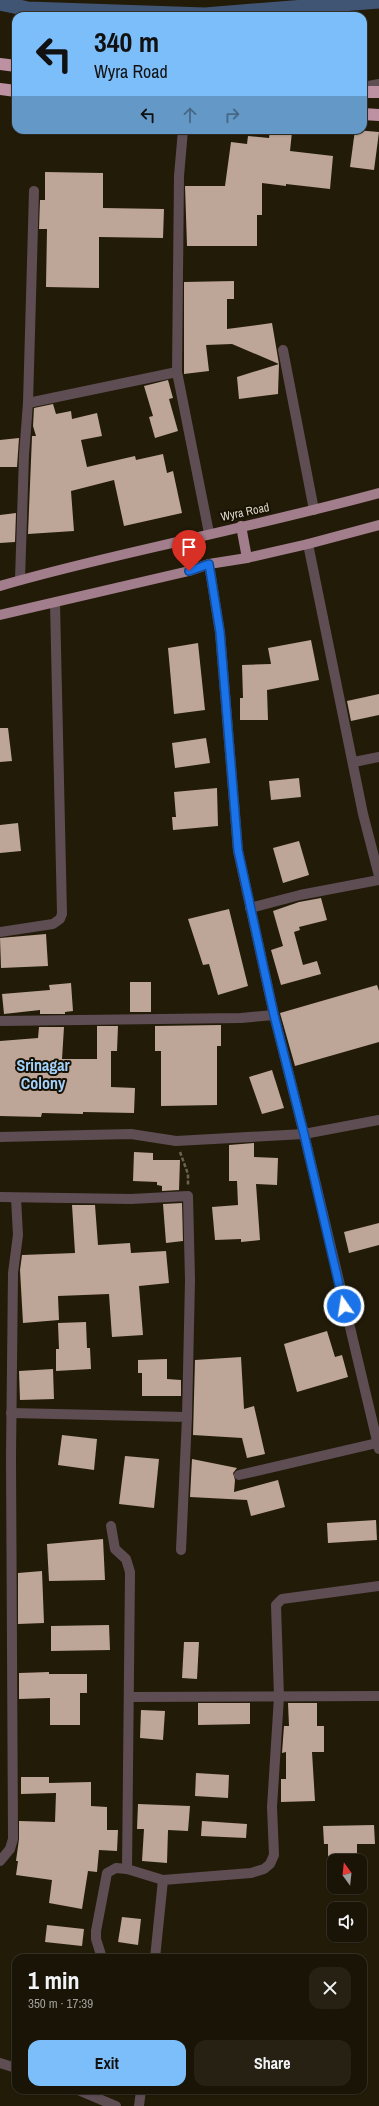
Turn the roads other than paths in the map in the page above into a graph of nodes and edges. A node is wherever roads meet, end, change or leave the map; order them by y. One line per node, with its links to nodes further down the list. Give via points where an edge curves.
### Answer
1 (0, 64): 2 (highway)
2 (12, 66)
3 (379, 84): 4 (street)
4 (367, 86)
5 (0, 89): 6 (highway)
6 (12, 90)
7 (367, 92): 8 (highway)
8 (379, 92)
9 (367, 114): 10 (highway)
10 (379, 115)
11 (183, 134): 14 (street, via 179,176)
12 (34, 191): 15 (street)
13 (283, 350): 17 (street)
14 (177, 372): 15 (street); 20 (street)
15 (28, 403): 24 (street)
16 (379, 493): 17 (main road, Wyra Road)
17 (314, 510): 19 (main road, Wyra Road)
18 (379, 524): 21 (main road)
19 (241, 526): 20 (main road, Wyra Road); 22 (main road)
20 (209, 533): 24 (main road, Wyra Road)
21 (308, 544): 22 (main road); 29 (street)
22 (247, 558): 23 (main road)
23 (209, 564): 26 (main road); 32 (street, via 220,632 238,850)
24 (20, 580): 25 (main road, Wyra Road)
25 (0, 586)
26 (55, 603): 27 (main road); 33 (street, via 62,914 54,924)
27 (0, 615)
28 (379, 757): 29 (street)
29 (354, 762): 30 (street, via 363,814)
30 (379, 876)
31 (379, 880): 32 (street, via 300,895)
32 (250, 908): 34 (street)
33 (0, 932)
34 (274, 1015): 35 (street, via 241,1018); 37 (street)
35 (0, 1021)
36 (379, 1120): 37 (street)
37 (304, 1134): 38 (street, via 176,1141 131,1134); 43 (street)
38 (0, 1137)
39 (0, 1197): 40 (street)
40 (16, 1198): 41 (street, via 18,1235 13,1273); 42 (street, via 188,1196 190,1280)
41 (11, 1413): 42 (street); 45 (street)
42 (187, 1417): 48 (street)
43 (378, 1446): 46 (street)
44 (0, 1456): 45 (street)
45 (11, 1457): 53 (street, via 13,1839 10,1849)
46 (239, 1475)
47 (111, 1526): 51 (street, via 115,1549 126,1559 130,1572)
48 (181, 1550)
49 (379, 1586): 52 (street, via 282,1599 276,1605)
50 (379, 1696): 52 (street)
51 (130, 1697): 52 (street); 54 (street)
52 (279, 1697): 55 (street, via 272,1807 274,1855 270,1864 251,1873)
53 (0, 1861)
54 (127, 1869): 55 (street); 56 (street, via 116,1868 107,1873 96,1930)
55 (163, 1880): 57 (street)
56 (101, 1954)
57 (155, 1954)
58 (0, 2063): 59 (street)
59 (12, 2067)
60 (88, 2094): 62 (street)
61 (140, 2094): 63 (street)
62 (110, 2105)
63 (139, 2106)

